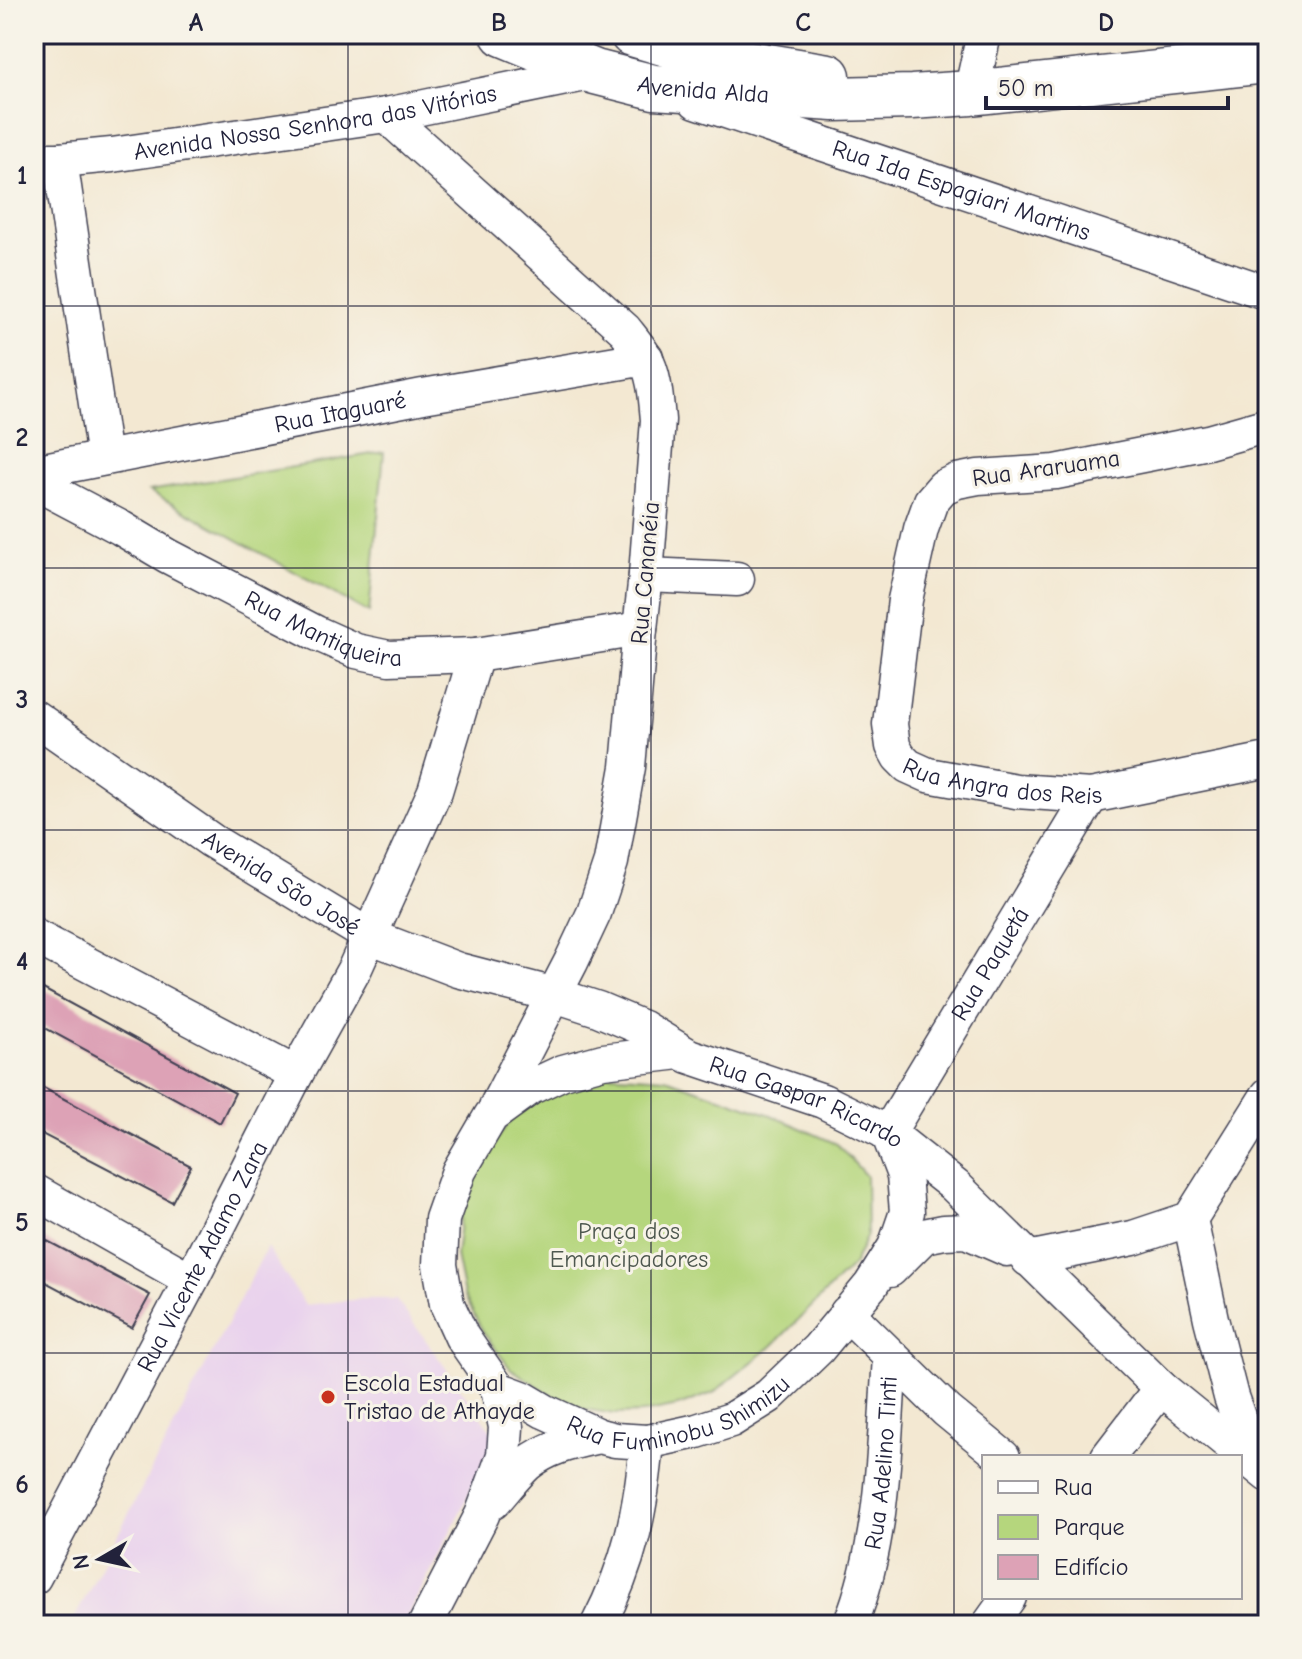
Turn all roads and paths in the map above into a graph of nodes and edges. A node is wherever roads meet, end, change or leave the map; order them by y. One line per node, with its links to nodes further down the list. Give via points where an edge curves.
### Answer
1 (503, 34): 6 (main road, Avenida Alda)
2 (632, 34): 4 (main road, Avenida Alda)
3 (984, 34): 8 (street)
4 (707, 56): 6 (main road); 9 (main road, Avenida Alda, via 849,80)
5 (1268, 61): 8 (main road, Avenida Alda)
6 (595, 72): 7 (main road, Avenida Alda); 10 (street, Avenida Nossa Senhora das Vitórias)
7 (654, 87): 9 (main road, Avenida Alda, via 779,97); 12 (street, Rua Ida Espagiari Martins)
8 (971, 93): 9 (main road, Avenida Alda)
9 (912, 97)
10 (386, 115): 11 (street, Avenida Nossa Senhora das Vitórias); 13 (street, Rua Cananéia, via 625,330)
11 (47, 160): 15 (street)
12 (1268, 293)
13 (646, 358): 15 (street, Rua Itaguaré); 18 (street, Rua Cananéia, via 658,420)
14 (1268, 425): 20 (street, Rua Araruama, via 1056,472 978,477 943,487 931,501 921,529)
15 (104, 458): 16 (street, Rua Itaguaré)
16 (34, 472)
17 (34, 482): 22 (street, Rua Mantiqueira, via 356,651 389,658)
18 (646, 575): 19 (street); 21 (street, Rua Cananéia)
19 (737, 579)
20 (905, 600): 25 (street, Rua Angra dos Reis, via 890,724 899,757 928,775 1016,791)
21 (640, 629): 22 (street, Rua Mantiqueira); 28 (street, Rua Cananéia, via 628,767 611,862 594,913)
22 (476, 655): 27 (street, Rua Vicente Adamo Zara, via 435,791)
23 (34, 717): 27 (street, Avenida São José, via 212,841)
24 (1268, 760): 25 (street, Rua Angra dos Reis)
25 (1091, 796): 33 (street, Rua Paquetá)
26 (34, 936): 30 (street)
27 (369, 936): 28 (street, Avenida São José, via 458,970); 30 (street, Rua Vicente Adamo Zara)
28 (555, 995): 29 (street, Rua Gaspar Ricardo, via 643,1028); 32 (street, Rua Cananéia)
29 (680, 1052): 32 (street, via 603,1061 563,1072); 33 (street, Rua Gaspar Ricardo, via 823,1101)
30 (296, 1074): 37 (street, Rua Vicente Adamo Zara)
31 (1268, 1095): 35 (street)
32 (491, 1116): 42 (street, via 450,1195 442,1219 440,1265 447,1304 462,1337)
33 (888, 1133): 36 (street, Rua Gaspar Ricardo, via 955,1186); 38 (street, Rua Fuminobu Shimizu, via 904,1175 907,1212 895,1247)
34 (34, 1191): 37 (street)
35 (1190, 1219): 36 (street, via 1133,1238); 47 (street, via 1231,1397)
36 (1028, 1259): 38 (street, Rua Gaspar Ricardo, via 966,1231 944,1232 924,1236); 41 (street, Rua Gaspar Ricardo)
37 (191, 1280): 49 (street, Rua Vicente Adamo Zara)
38 (871, 1285): 39 (street, Rua Fuminobu Shimizu)
39 (847, 1313): 40 (street, Rua Adelino Tinti); 44 (street, Rua Fuminobu Shimizu, via 818,1349 757,1405 731,1420)
40 (890, 1357): 45 (street); 53 (street, Rua Adelino Tinti, via 873,1548)
41 (1161, 1388): 46 (street); 47 (street, Rua Gaspar Ricardo)
42 (498, 1389): 43 (street, Rua Fuminobu Shimizu); 48 (street, via 506,1427 504,1455)
43 (599, 1436): 44 (street, Rua Fuminobu Shimizu); 48 (street, via 565,1443 527,1464)
44 (647, 1442): 52 (street, via 628,1556)
45 (1001, 1455)
46 (1110, 1455)
47 (1261, 1470)
48 (482, 1515): 51 (street)
49 (34, 1577)
50 (1008, 1599): 54 (street)
51 (425, 1625)
52 (598, 1625)
53 (850, 1625)
54 (989, 1625)

